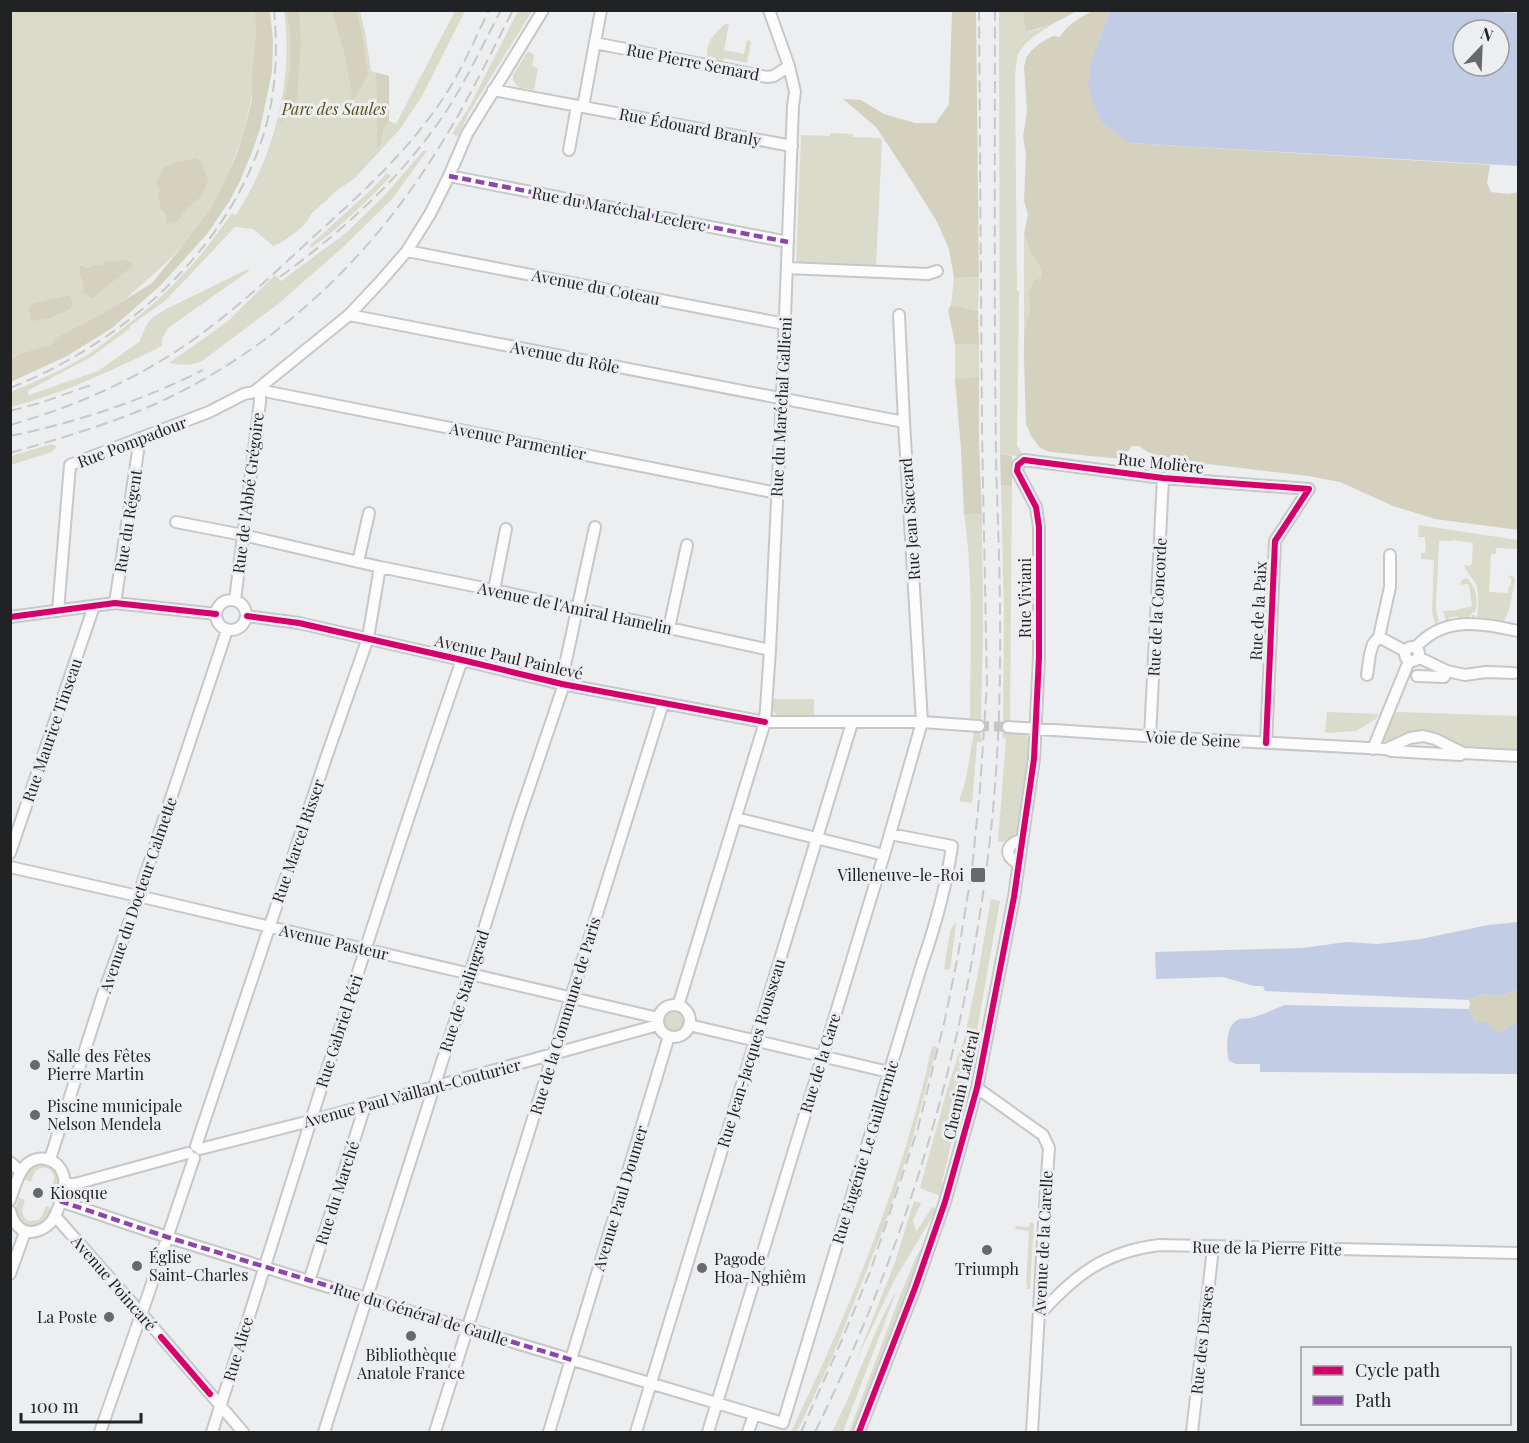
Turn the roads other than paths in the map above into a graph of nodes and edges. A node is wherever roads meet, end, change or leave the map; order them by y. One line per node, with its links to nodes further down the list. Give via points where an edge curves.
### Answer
1 (543, 10): 6 (street)
2 (601, 10): 4 (street)
3 (769, 10): 5 (street)
4 (595, 43): 5 (street, Rue Pierre Semard, via 767,77); 7 (street)
5 (789, 66): 8 (street, Rue du Maréchal Gallieni, via 795,92)
6 (493, 90): 7 (street); 10 (street, via 466,134)
7 (583, 107): 8 (street, Rue Édouard Branly); 9 (street)
8 (792, 146): 11 (street, Rue du Maréchal Gallieni)
9 (569, 150)
10 (449, 176): 11 (street, Rue du Maréchal Leclerc); 12 (street, Rue Pompadour)
11 (788, 242): 13 (street, Rue du Maréchal Gallieni)
12 (406, 251): 15 (street, Rue Pompadour); 17 (street, Avenue du Coteau)
13 (787, 268): 14 (street, via 928,274); 17 (street, Rue du Maréchal Gallieni)
14 (937, 271)
15 (349, 315): 18 (street, Rue Pompadour); 19 (street, Avenue du Rôle)
16 (899, 315): 20 (street, Rue Jean Saccard)
17 (785, 324): 19 (street, Rue du Maréchal Gallieni)
18 (260, 387): 21 (street, Rue Pompadour, via 209,412); 25 (street, Avenue Parmentier, via 269,392); 30 (street, Rue de l'Abbé Grégoire)
19 (782, 399): 20 (street, Avenue du Rôle); 25 (street, Rue du Maréchal Gallieni)
20 (904, 422): 59 (street, Rue Jean Saccard)
21 (140, 438): 37 (street, Rue du Régent); 40 (street, Rue Pompadour, via 70,465)
22 (1017, 471): 23 (street, Rue Molière, via 1024,460); 62 (street, Rue Viviani, via 1036,507 1039,527)
23 (1163, 478): 24 (street, Rue Molière); 64 (street, Rue de la Concorde)
24 (1309, 489): 65 (street, Rue de la Paix, via 1275,541)
25 (777, 493): 49 (street, Rue du Maréchal Gallieni)
26 (369, 513): 33 (street)
27 (176, 522): 30 (street, Avenue de l'Amiral Hamelin)
28 (595, 527): 39 (street, Rue de Stalingrad)
29 (506, 529): 35 (street)
30 (243, 536): 33 (street, Avenue de l'Amiral Hamelin); 36 (street, Rue de l'Abbé Grégoire)
31 (687, 545): 44 (street)
32 (1390, 555): 47 (street, via 1390,587)
33 (358, 562): 34 (street, Avenue de l'Amiral Hamelin)
34 (380, 567): 35 (street, Avenue de l'Amiral Hamelin); 48 (street, Rue Marcel Risser)
35 (494, 590): 39 (street, Avenue de l'Amiral Hamelin)
36 (235, 600): 41 (street, via 220,606); 42 (street)
37 (115, 603): 38 (street); 41 (street)
38 (94, 606): 40 (street); 73 (street, Rue Maurice Tinseau)
39 (578, 608): 44 (street, Avenue de l'Amiral Hamelin); 56 (street, Rue de Stalingrad)
40 (58, 611): 43 (street)
41 (216, 614): 45 (street)
42 (247, 616): 45 (street, via 236,630); 48 (street, Avenue Paul Painlevé)
43 (10, 617)
44 (669, 628): 49 (street, Avenue de l'Amiral Hamelin)
45 (227, 630): 76 (street, Avenue du Docteur Calmette)
46 (1518, 631): 50 (street, via 1484,624 1453,625 1427,636)
47 (1379, 637): 50 (street); 54 (street, via 1370,654)
48 (368, 638): 51 (street, Avenue Paul Painlevé); 77 (street, Rue Marcel Risser)
49 (770, 650): 58 (street, Rue du Maréchal Gallieni)
50 (1412, 654): 52 (street); 66 (street)
51 (462, 660): 56 (street, Avenue Paul Painlevé); 78 (street, Rue Gabriel Péri)
52 (1447, 671): 53 (street, via 1465,675); 55 (street, via 1444,677)
53 (1514, 673)
54 (1368, 675)
55 (1417, 676)
56 (562, 684): 57 (street, Avenue Paul Painlevé); 79 (street, Rue de Stalingrad)
57 (663, 703): 58 (street, Avenue Paul Painlevé); 80 (street, Rue de la Commune de Paris)
58 (765, 722): 60 (street, Avenue Paul Painlevé); 70 (street)
59 (922, 722): 60 (street, Avenue Paul Painlevé); 61 (street, Avenue Paul Painlevé); 71 (street, Rue de la Gare)
60 (852, 723): 72 (street, Rue Jean-Jacques Rousseau)
61 (979, 726)
62 (1036, 726): 63 (street); 64 (street, Voie de Seine); 90 (street, Chemin Latéral, via 1014,897)
63 (1008, 727)
64 (1150, 737): 65 (street, Voie de Seine)
65 (1266, 743): 66 (street, Voie de Seine)
66 (1373, 748): 67 (street, Voie de Seine)
67 (1386, 749): 68 (street, Voie de Seine); 68 (street, Voie de Seine, via 1423,736)
68 (1463, 753): 69 (street, Voie de Seine)
69 (1518, 756)
70 (736, 818): 72 (street); 81 (street)
71 (890, 834): 74 (street, Rue de la Gare); 88 (street, Rue Eugénie Le Guillermic, via 952,846 939,912)
72 (817, 838): 74 (street); 85 (street, Rue Jean-Jacques Rousseau)
73 (10, 853)
74 (884, 855): 87 (street, Rue de la Gare)
75 (10, 867): 76 (street, Avenue Pasteur)
76 (138, 896): 77 (street, Avenue Pasteur); 94 (street, Avenue du Docteur Calmette)
77 (269, 927): 78 (street, Avenue Pasteur); 93 (street, Rue Marcel Risser)
78 (366, 950): 79 (street, Avenue Pasteur); 92 (street, Rue Gabriel Péri)
79 (470, 974): 80 (street, Avenue Pasteur); 89 (street, Rue de Stalingrad)
80 (571, 998): 82 (street, Avenue Pasteur); 86 (street, Rue de la Commune de Paris)
81 (678, 1006): 82 (street, via 663,1009); 83 (street, via 688,1015)
82 (658, 1022): 84 (street, via 662,1032); 86 (street, Avenue Paul Vaillant-Couturier)
83 (689, 1025): 84 (street, via 684,1034); 85 (street)
84 (669, 1036): 113 (street, Avenue Paul Doumer)
85 (755, 1040): 87 (street); 114 (street, Rue Jean-Jacques Rousseau)
86 (554, 1054): 89 (street, Avenue Paul Vaillant-Couturier); 112 (street, Rue de la Commune de Paris)
87 (822, 1056): 88 (street); 115 (street, Rue de la Gare)
88 (889, 1072): 118 (street, Rue Eugénie Le Guillermic)
89 (434, 1086): 91 (street, Avenue Paul Vaillant-Couturier); 109 (street, Rue de Stalingrad)
90 (977, 1088): 111 (street, Avenue de la Carelle, via 1043,1135 1048,1145); 128 (street, Chemin Latéral, via 945,1202)
91 (365, 1106): 92 (street, Avenue Paul Vaillant-Couturier); 108 (street, Rue du Marché)
92 (310, 1121): 93 (street, Avenue Paul Vaillant-Couturier); 106 (street, Rue Gabriel Péri)
93 (194, 1151): 97 (street, Avenue Paul Vaillant-Couturier); 103 (street, Rue Marcel Risser)
94 (50, 1159): 96 (street, via 29,1162); 97 (street, via 62,1170)
95 (10, 1162): 96 (street)
96 (21, 1172): 98 (street)
97 (65, 1184): 99 (street)
98 (10, 1200)
99 (60, 1201): 101 (street); 103 (street, Rue du Général de Gaulle)
100 (10, 1211): 102 (street, via 13,1221)
101 (54, 1216): 102 (street, via 43,1229); 110 (street, Avenue Poincaré)
102 (25, 1232): 107 (street)
103 (167, 1237): 106 (street, Rue du Général de Gaulle); 110 (street, Rue Marcel Risser)
104 (1213, 1248): 105 (street, Rue de la Pierre Fitte); 111 (street, Rue de la Pierre Fitte, via 1159,1245 1119,1254 1088,1269); 130 (street, Rue des Darses)
105 (1518, 1253)
106 (264, 1266): 108 (street, Rue du Général de Gaulle); 116 (street, Rue Alice)
107 (10, 1274)
108 (309, 1281): 109 (street, Rue du Général de Gaulle)
109 (366, 1298): 112 (street, Rue du Général de Gaulle); 122 (street, Rue de Stalingrad)
110 (141, 1313): 116 (street, Avenue Poincaré); 119 (street, Rue Marcel Risser)
111 (1039, 1315): 129 (street, Avenue de la Carelle)
112 (466, 1328): 113 (street, Rue du Général de Gaulle); 123 (street, Rue de la Commune de Paris)
113 (572, 1360): 114 (street, Rue du Général de Gaulle); 124 (street, Avenue Paul Doumer)
114 (651, 1383): 115 (street, Rue du Général de Gaulle); 125 (street, Rue Jean-Jacques Rousseau)
115 (717, 1404): 117 (street, Rue du Général de Gaulle); 126 (street, Rue de la Gare)
116 (220, 1406): 120 (street, Rue Alice); 121 (street, Avenue Poincaré)
117 (754, 1415): 118 (street, Rue du Général de Gaulle); 127 (street)
118 (783, 1423)
119 (100, 1432)
120 (212, 1432)
121 (243, 1432)
122 (324, 1432)
123 (435, 1432)
124 (549, 1432)
125 (636, 1432)
126 (708, 1432)
127 (748, 1432)
128 (859, 1432)
129 (1032, 1432)
130 (1192, 1432)

